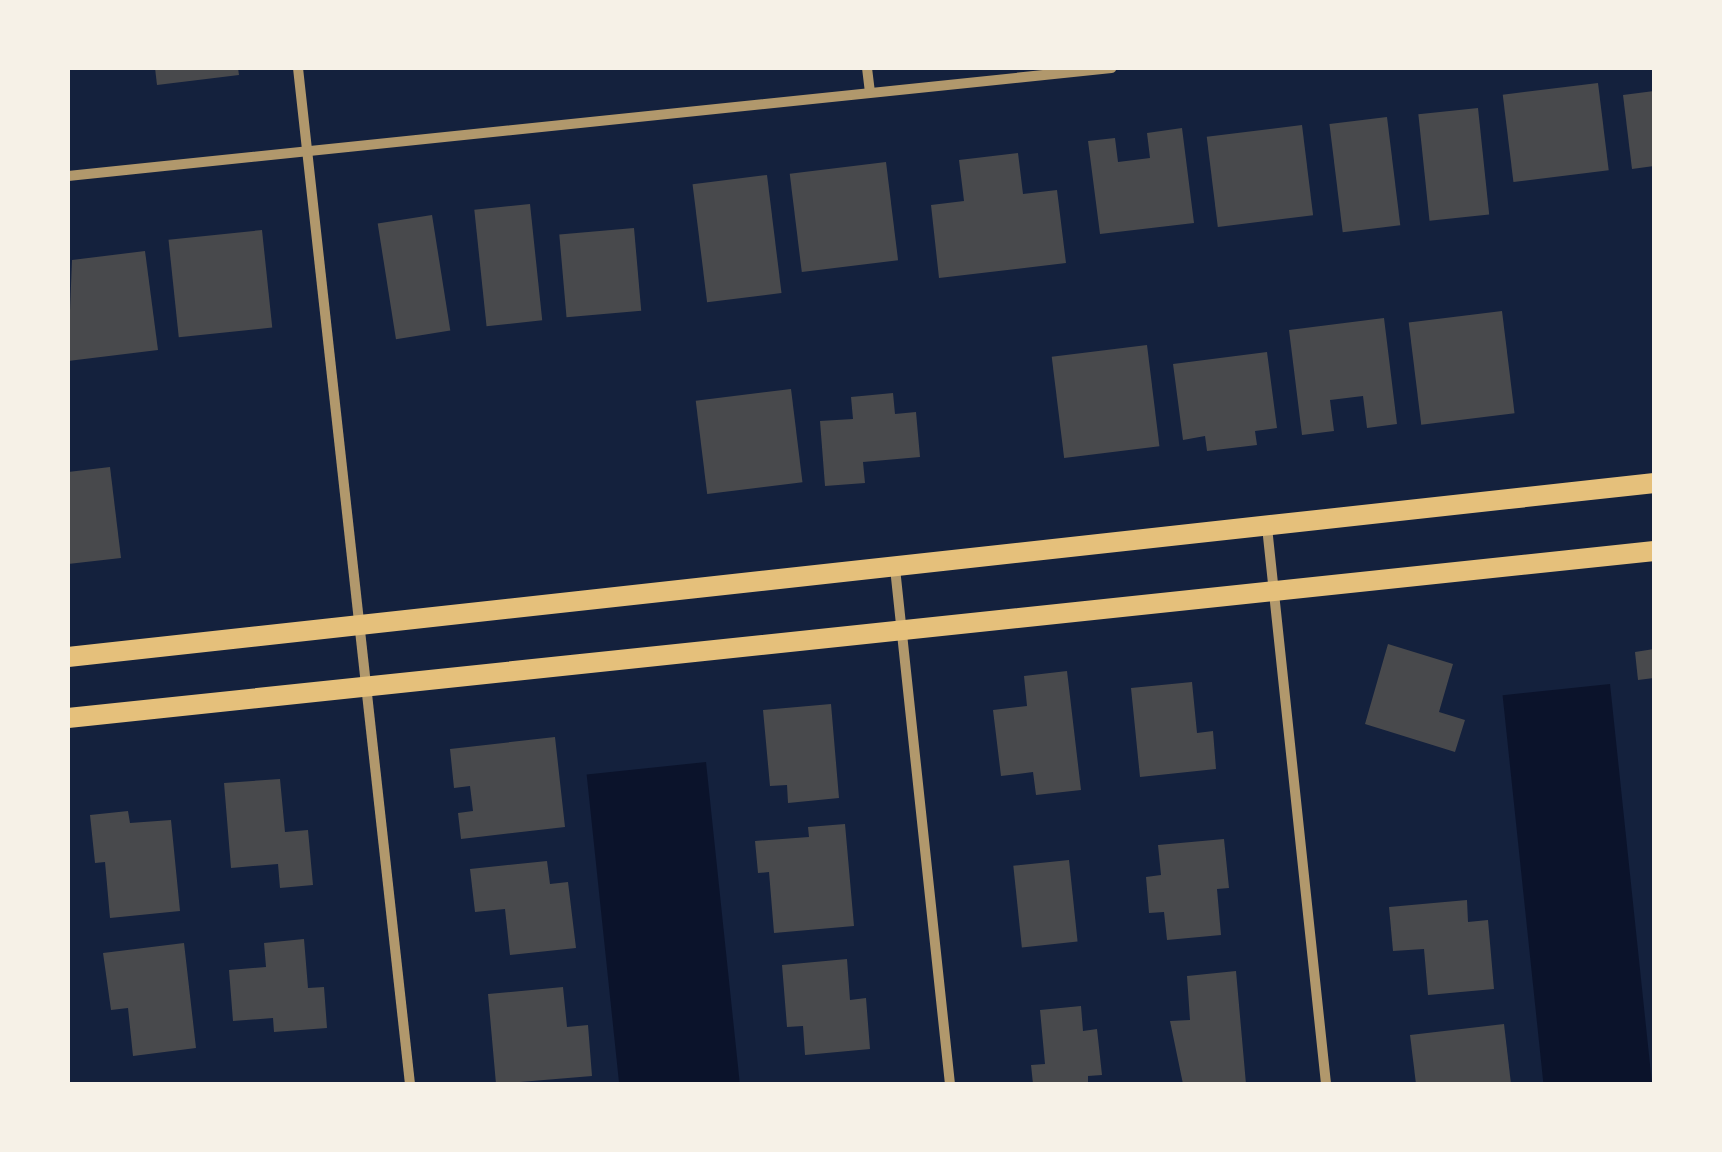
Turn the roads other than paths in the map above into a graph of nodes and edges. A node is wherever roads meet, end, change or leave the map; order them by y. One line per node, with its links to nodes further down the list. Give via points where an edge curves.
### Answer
1 (298, 68): 5 (street)
2 (867, 68): 4 (street)
3 (1111, 68): 4 (street)
4 (870, 91): 5 (street)
5 (307, 149): 6 (street); 12 (street)
6 (68, 176)
7 (1654, 483): 8 (main road)
8 (1267, 527): 10 (main road); 11 (street)
9 (1654, 551): 11 (main road)
10 (895, 568): 12 (main road); 13 (street)
11 (1274, 590): 13 (main road); 19 (street)
12 (360, 625): 14 (main road); 15 (street)
13 (902, 630): 15 (main road); 18 (street)
14 (68, 657)
15 (368, 686): 16 (main road); 17 (street)
16 (68, 718)
17 (410, 1084)
18 (950, 1084)
19 (1326, 1084)

